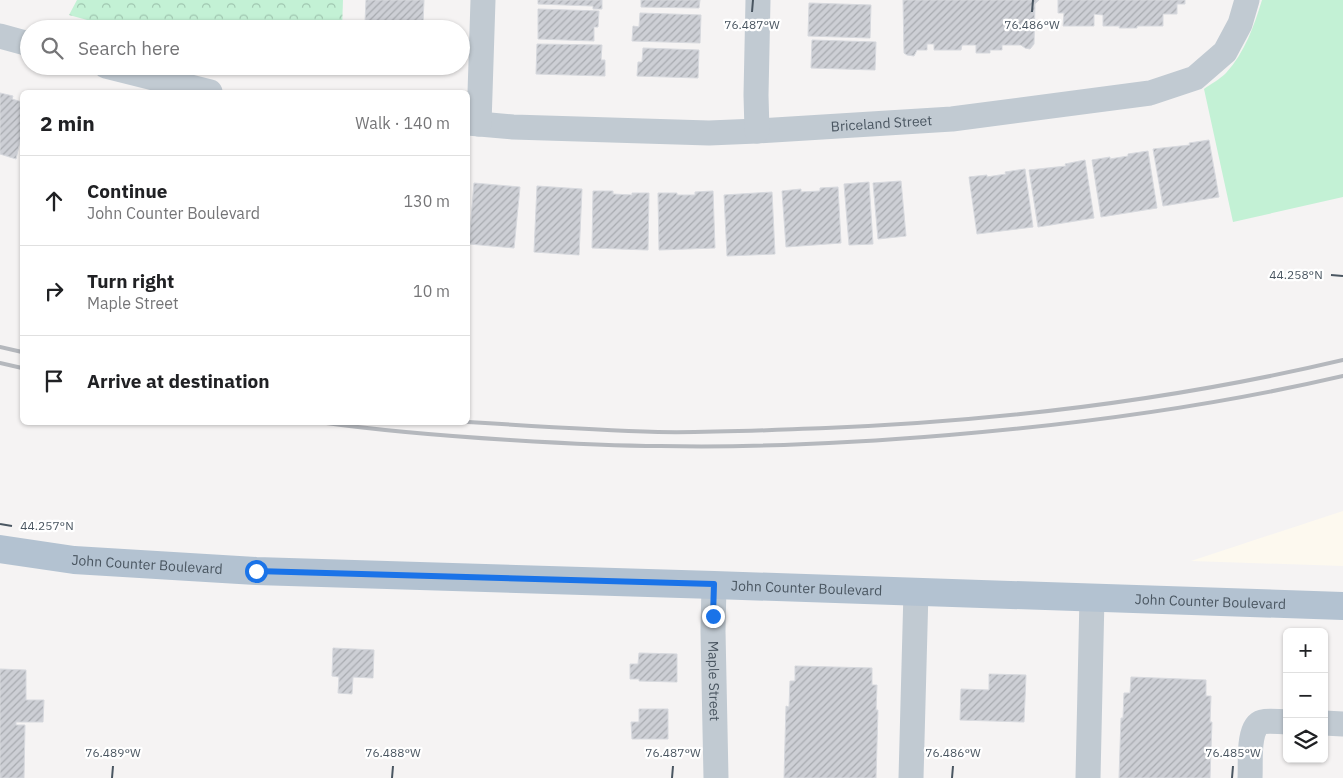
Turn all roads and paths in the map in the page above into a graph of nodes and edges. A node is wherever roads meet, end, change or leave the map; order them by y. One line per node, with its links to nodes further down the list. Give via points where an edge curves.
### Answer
1 (483, 0): 8 (street)
2 (758, 0): 9 (street)
3 (1247, 0): 9 (street, Briceland Street, via 1240,24 1225,52 1195,78 1150,93 952,119)
4 (0, 36): 5 (street)
5 (20, 42)
6 (142, 75): 7 (street)
7 (202, 90)
8 (473, 123): 9 (street, Briceland Street, via 699,133)
9 (757, 131)
10 (0, 549): 11 (main road, John Counter Boulevard, via 74,560 256,571)
11 (714, 584): 12 (main road, John Counter Boulevard); 18 (street, Maple Street)
12 (916, 591): 13 (main road, John Counter Boulevard); 19 (street)
13 (1092, 597): 14 (main road, John Counter Boulevard); 20 (street)
14 (1343, 606)
15 (1283, 722): 21 (street, via 1263,721 1257,725 1251,736)
16 (1328, 723): 17 (street)
17 (1343, 724)
18 (716, 778)
19 (911, 778)
20 (1088, 778)
21 (1250, 778)

